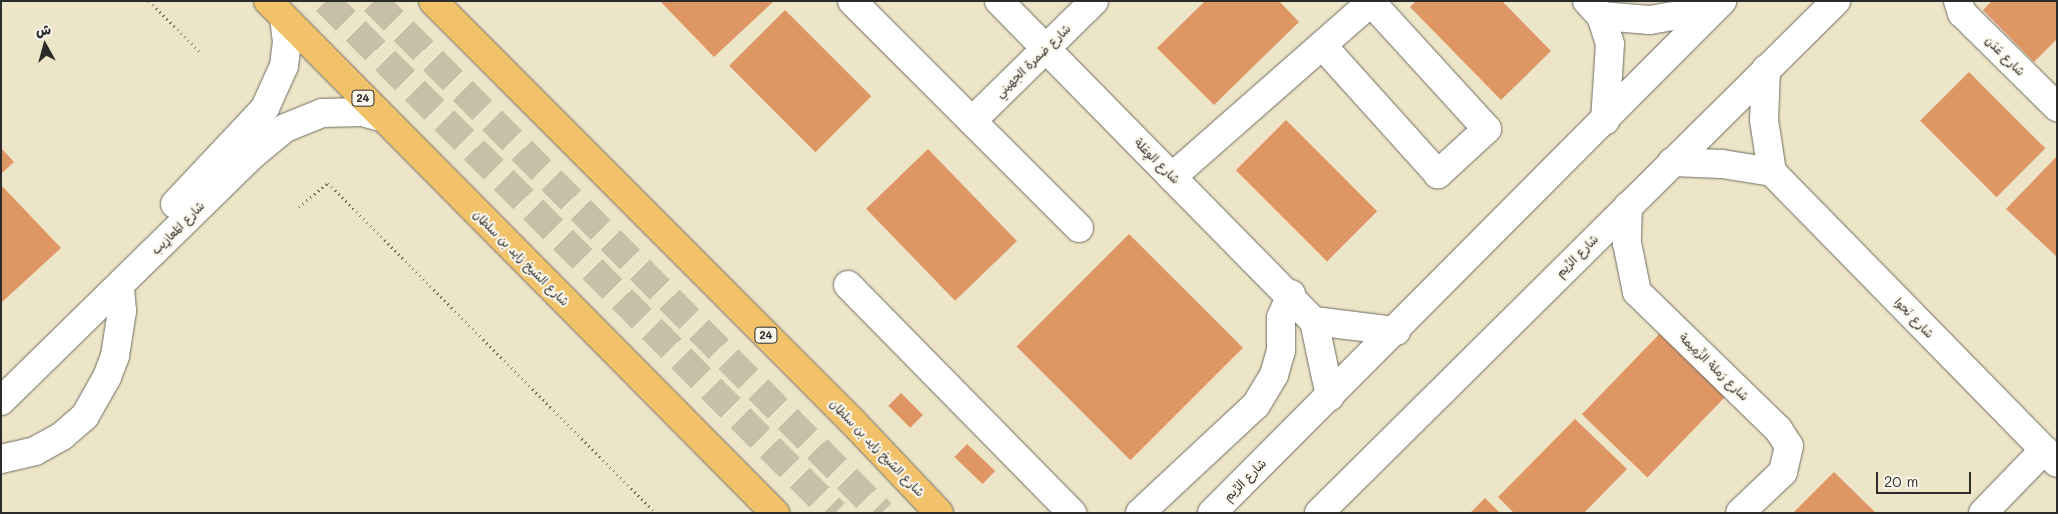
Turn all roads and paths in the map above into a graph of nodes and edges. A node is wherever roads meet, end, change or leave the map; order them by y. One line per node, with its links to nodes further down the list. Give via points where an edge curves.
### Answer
1 (149, 1): 13 (path)
2 (433, 1): 37 (main road, شارع الشيخ زايد بن سلطان / 24, via 853,422)
3 (852, 1): 17 (street)
4 (999, 1): 12 (street, شارع الوِعَلة)
5 (1094, 1): 12 (street, شارع ضمرة الجهيني)
6 (1836, 1): 14 (street, شارع الرِّيم)
7 (1958, 1): 15 (street, شارع عَدَن, via 1962,13)
8 (1718, 5): 9 (street, via 1650,20); 18 (street, شارع الرِّيم)
9 (1594, 8): 18 (street, via 1610,44)
10 (276, 10): 16 (main road, شارع الشيخ زايد بن سلطان / 24); 22 (street, شارع المَعازِيب, via 287,42 284,66 265,108)
11 (1322, 45): 11 (street, via 1371,2 1487,129 1438,174); 21 (street)
12 (1046, 48): 17 (street, شارع ضمرة الجهيني); 21 (street, شارع الوِعَلة)
13 (202, 54)
14 (1766, 69): 19 (street, شارع الرِّيم); 20 (street, via 1764,120)
15 (2056, 106)
16 (382, 117): 27 (street, شارع المَعازِيب, via 362,112 322,113 285,128 250,157); 36 (main road, شارع الشيخ زايد بن سلطان / 24)
17 (972, 121): 25 (street)
18 (1605, 121): 30 (street, شارع الرِّيم)
19 (1672, 162): 20 (street, via 1722,164); 23 (street, شارع الرِّيم)
20 (1772, 172): 33 (street, شارع نَحوا)
21 (1172, 177): 28 (street, شارع الوِعَلة)
22 (175, 204)
23 (1628, 206): 41 (street, شارع الرِّيم); 42 (street, شارع رَملة الزِّمِيمة, via 1627,243 1637,292 1778,429 1789,446 1783,472)
24 (299, 207): 35 (path, via 328,182)
25 (1079, 228)
26 (848, 285): 38 (street)
27 (120, 287): 32 (street, شارع المَعازِيب); 34 (street, via 122,311 115,356 85,416 62,436 35,451)
28 (1291, 294): 29 (street, شارع الوِعَلة); 39 (street, via 1281,318 1281,350 1274,375 1256,405)
29 (1314, 321): 30 (street); 31 (street, شارع الوِعَلة)
30 (1396, 331): 31 (street, شارع الرِّيم)
31 (1330, 396): 40 (street, شارع الرِّيم)
32 (1, 400)
33 (2050, 457): 43 (street)
34 (1, 460)
35 (656, 513)
36 (775, 513)
37 (939, 513)
38 (1072, 513)
39 (1140, 513)
40 (1212, 513)
41 (1319, 513)
42 (1740, 513)
43 (1983, 513)

